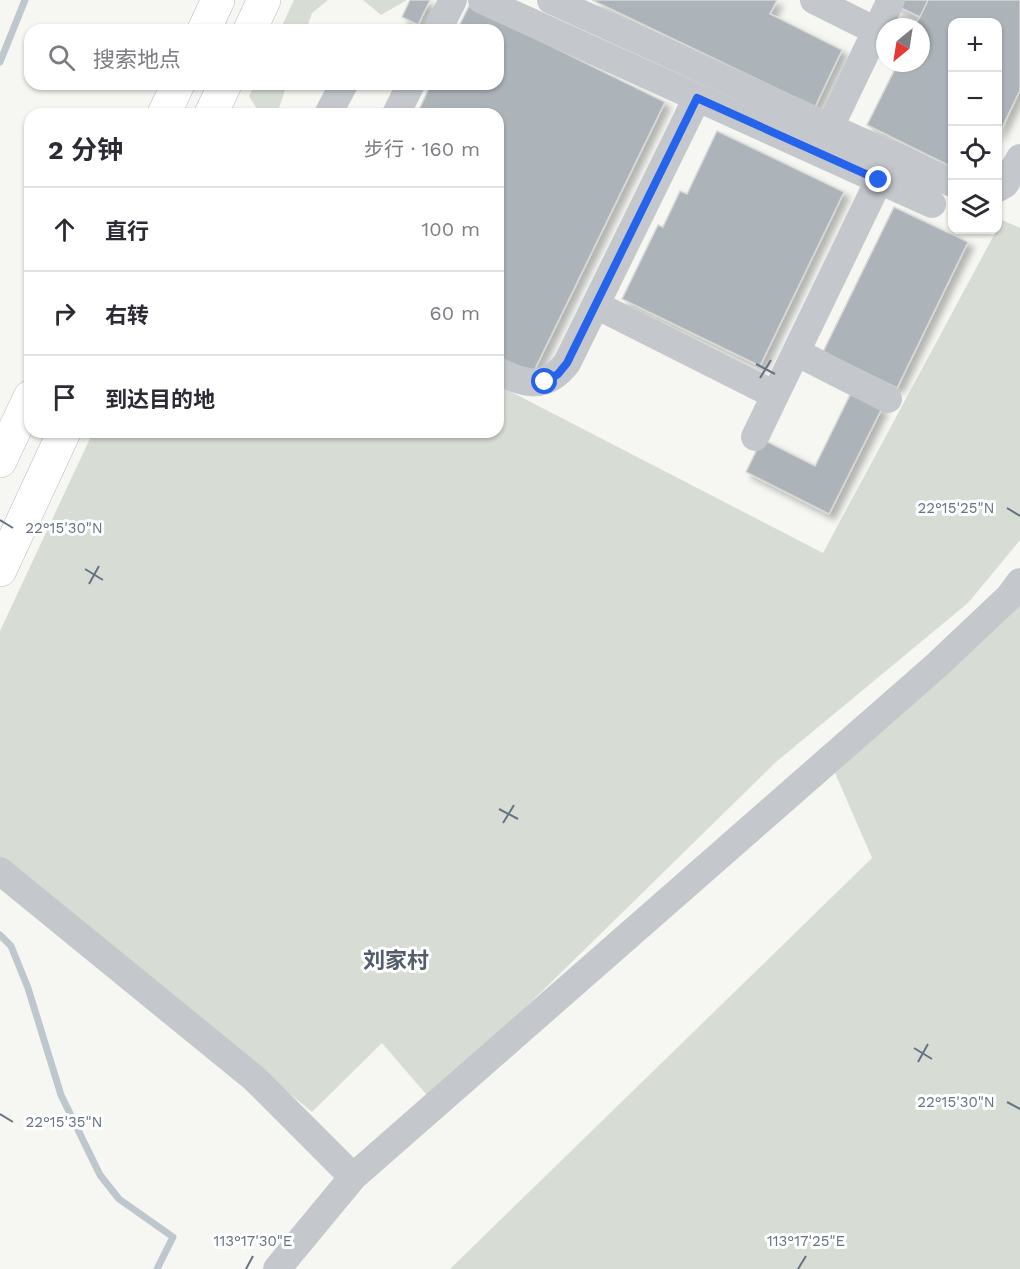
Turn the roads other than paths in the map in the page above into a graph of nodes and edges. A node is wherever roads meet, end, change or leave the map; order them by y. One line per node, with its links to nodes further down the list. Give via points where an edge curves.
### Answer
1 (218, 0): 9 (main road)
2 (264, 0): 10 (main road)
3 (453, 0): 11 (street)
4 (482, 0): 16 (street)
5 (551, 0): 20 (street)
6 (814, 0): 12 (street)
7 (891, 0): 8 (street)
8 (882, 18)
9 (207, 24)
10 (253, 24)
11 (441, 24)
12 (876, 31): 20 (street)
13 (175, 90): 17 (main road)
14 (341, 90): 18 (street)
15 (408, 90): 19 (street)
16 (697, 98): 22 (street); 26 (street)
17 (167, 108)
18 (331, 108)
19 (399, 108)
20 (830, 127): 23 (street)
21 (1020, 158): 24 (street)
22 (879, 180): 25 (street); 27 (street)
23 (948, 181)
24 (1002, 186)
25 (932, 204)
26 (596, 305): 28 (street, via 558,374 545,382 530,383); 29 (street)
27 (796, 352): 29 (street); 30 (street)
28 (504, 374)
29 (775, 395): 32 (street)
30 (888, 399)
31 (24, 411): 34 (main road)
32 (755, 437)
33 (61, 438): 35 (main road)
34 (0, 461)
35 (0, 570)
36 (1020, 582): 38 (street, via 937,665)
37 (0, 871): 38 (street, via 255,1079)
38 (353, 1177): 39 (street)
39 (277, 1269)

